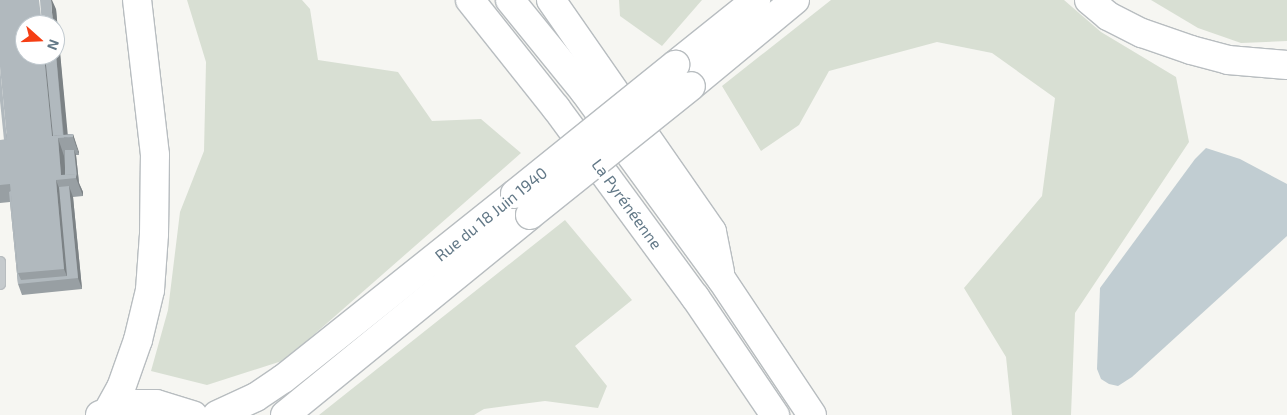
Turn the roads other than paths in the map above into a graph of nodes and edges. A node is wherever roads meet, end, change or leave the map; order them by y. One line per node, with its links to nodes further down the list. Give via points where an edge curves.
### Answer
1 (137, 0): 16 (main road, via 155,155 150,290 138,340 121,388)
2 (470, 0): 20 (main road, La Pyrénéenne, via 556,108 689,289)
3 (510, 0): 14 (main road, La Pyrénéenne, via 584,91)
4 (551, 0): 14 (main road, via 712,232)
5 (756, 0): 11 (main road, Rue du 18 Juin 1940)
6 (795, 0): 11 (main road, Rue du 18 Juin 1940)
7 (1089, 0): 9 (main road, via 1108,16 1142,33)
8 (1119, 0): 9 (main road)
9 (1191, 50): 10 (main road, via 1228,60)
10 (1287, 65)
11 (683, 75): 12 (main road, Rue du 18 Juin 1940, bridge)
12 (522, 205): 18 (main road, Rue du 18 Juin 1940, via 283,380); 19 (main road, Rue du 18 Juin 1940)
13 (0, 262): 15 (lane)
14 (722, 280): 21 (main road, La Pyrénéenne)
15 (0, 284)
16 (104, 413): 17 (main road, via 132,404 156,404)
17 (193, 415)
18 (217, 415)
19 (284, 415)
20 (775, 415)
21 (812, 415)

